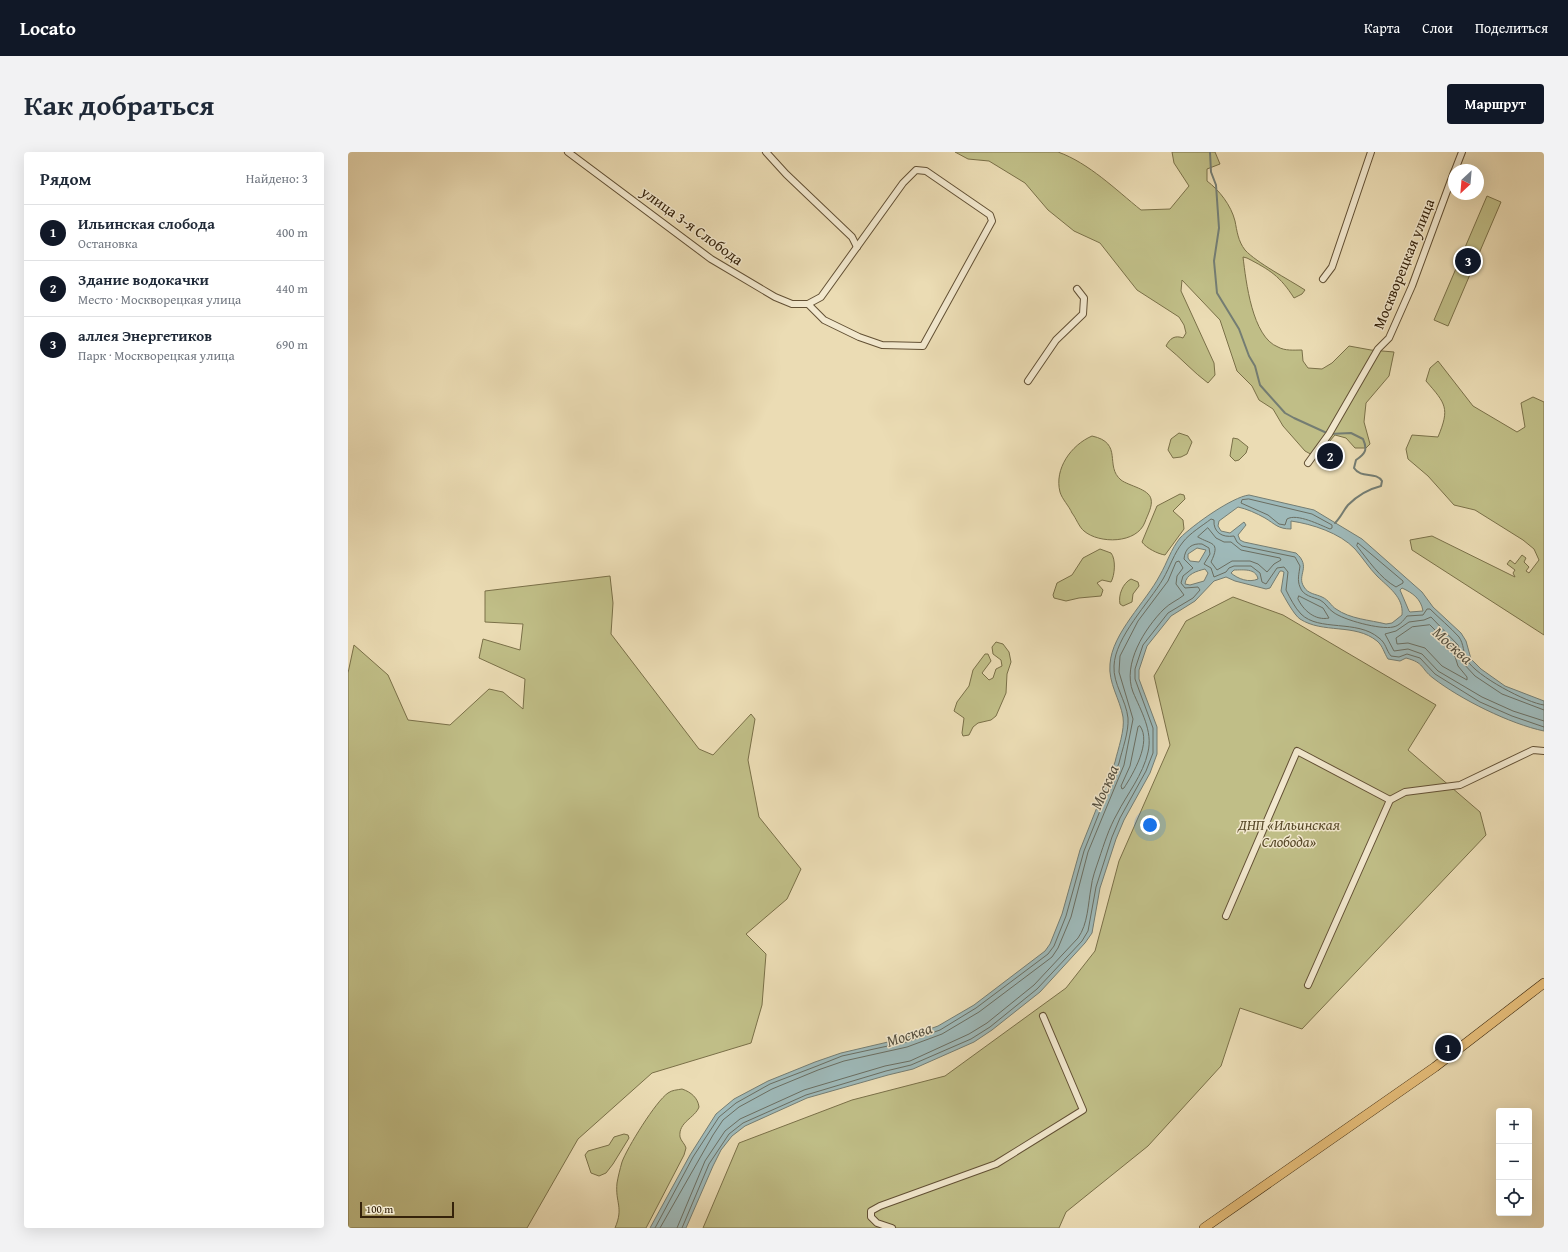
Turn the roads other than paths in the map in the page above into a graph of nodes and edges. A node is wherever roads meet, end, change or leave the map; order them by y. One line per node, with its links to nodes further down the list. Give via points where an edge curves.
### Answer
1 (568, 152): 10 (street, улица 3-я Слобода, via 711,259 775,297 792,304)
2 (766, 152): 7 (street, via 852,238)
3 (1371, 152): 8 (street, via 1332,267)
4 (1462, 152): 5 (street, Москворецкая улица)
5 (1457, 164)
6 (1448, 187): 12 (street, Москворецкая улица, via 1412,286 1389,338 1378,349 1329,434)
7 (857, 247): 10 (street, via 822,297); 10 (street, via 902,183 916,170 926,171 990,215 992,221 923,346 882,345 859,337 824,320)
8 (1323, 280)
9 (1077, 289): 11 (street, via 1084,298 1083,314 1056,340)
10 (808, 304)
11 (1028, 381)
12 (1308, 463)
13 (1544, 751): 14 (street, via 1533,750 1460,784 1405,792)
14 (1390, 800): 15 (street, via 1297,751); 17 (street)
15 (1226, 916)
16 (1544, 983): 20 (main road, via 1435,1067)
17 (1308, 985)
18 (1043, 1016): 19 (street, via 1083,1110 996,1164 871,1211 871,1217 877,1223)
19 (892, 1228)
20 (1204, 1228)

